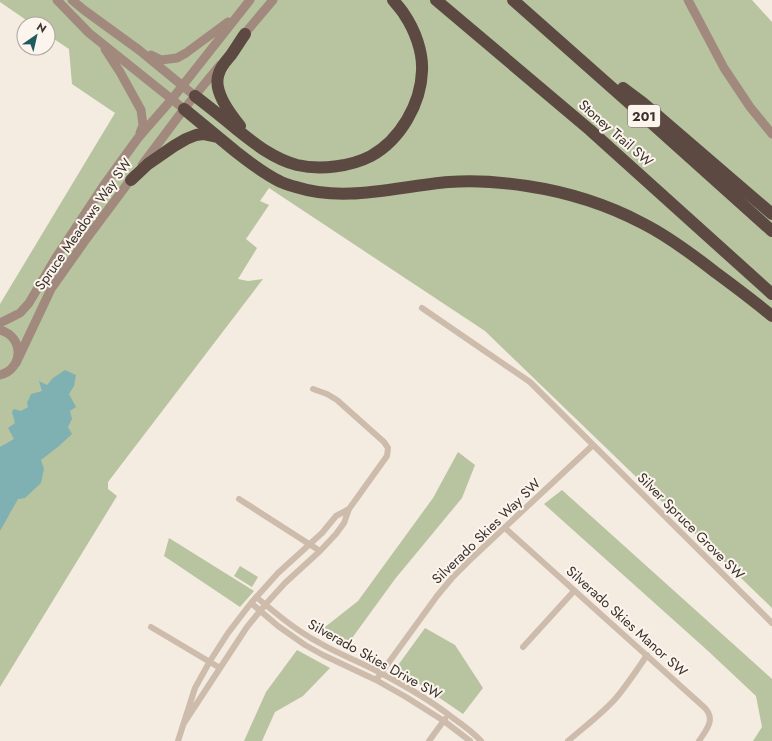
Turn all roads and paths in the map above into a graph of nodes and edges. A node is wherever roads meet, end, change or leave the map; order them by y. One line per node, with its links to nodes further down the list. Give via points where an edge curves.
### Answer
1 (57, 0): 11 (main road)
2 (72, 0): 12 (main road)
3 (250, 0): 9 (main road)
4 (273, 0): 10 (main road, Spruce Meadows Way SW)
5 (393, 0): 20 (highway, via 405,15 418,43 422,71 418,98 413,110 393,138 370,156 325,168 310,167 281,159)
6 (436, 0): 24 (highway, Stoney Trail SW, via 590,130)
7 (688, 0): 17 (main road, via 724,68)
8 (514, 1): 22 (highway, via 643,103); 23 (highway, 201)
9 (242, 10): 12 (main road, via 177,58 161,60); 13 (main road, Spruce Meadows Way SW)
10 (245, 34): 14 (main road, Spruce Meadows Way SW); 20 (highway, via 219,71 217,88)
11 (99, 41): 15 (main road); 19 (main road, via 142,110 143,125)
12 (139, 50): 13 (main road)
13 (183, 85): 14 (main road); 15 (main road, Spruce Meadows Way SW)
14 (195, 96): 16 (main road, Spruce Meadows Way SW); 20 (highway)
15 (172, 99): 16 (main road); 19 (main road, Spruce Meadows Way SW)
16 (184, 109): 18 (highway); 21 (main road, Spruce Meadows Way SW)
17 (772, 134)
18 (218, 137): 21 (highway, via 203,134 186,139 148,164); 26 (highway, via 262,171 282,182 326,193 374,192 474,181 527,186 575,196 618,211 665,236)
19 (138, 138): 27 (main road, Spruce Meadows Way SW, via 88,209 29,303 20,313)
20 (253, 142)
21 (131, 180): 29 (main road, Spruce Meadows Way SW, via 51,289)
22 (772, 214)
23 (772, 231)
24 (772, 294)
25 (422, 308): 32 (street, Silver Spruce Grove SW, via 530,382)
26 (772, 316)
27 (0, 324)
28 (0, 330): 29 (main road, via 15,340 18,347)
29 (16, 363): 30 (main road, via 11,370)
30 (2, 375)
31 (313, 389): 34 (street, via 341,403 388,448 385,460)
32 (593, 445): 35 (street, Silverado Skies Way SW); 43 (street, Silver Spruce Grove SW)
33 (239, 499): 36 (street)
34 (349, 509): 36 (street, via 336,516); 37 (street, via 336,534)
35 (504, 528): 38 (street, Silverado Skies Manor SW); 49 (street, Silverado Skies Way SW, via 452,578)
36 (310, 545): 37 (street); 39 (street, via 278,573)
37 (320, 550): 41 (street)
38 (574, 590): 45 (street); 46 (street, Silverado Skies Manor SW)
39 (256, 597): 40 (street); 41 (street, Silverado Skies Drive SW)
40 (251, 603): 42 (street, Silverado Skies Drive SW); 47 (street)
41 (265, 605): 42 (street); 49 (street, Silverado Skies Drive SW, via 317,642)
42 (260, 611): 48 (street); 50 (street, Silverado Skies Drive SW, via 305,645)
43 (772, 624)
44 (151, 627): 47 (street)
45 (523, 648)
46 (647, 655): 58 (street, via 616,698); 59 (street, Silverado Skies Manor SW, via 708,711 710,723)
47 (210, 662): 48 (street); 53 (street, via 195,688)
48 (220, 668): 53 (street)
49 (381, 673): 50 (street, Silverado Skies Way SW); 51 (street, Silverado Skies Drive SW)
50 (376, 680): 52 (street, Silverado Skies Drive SW)
51 (449, 714): 52 (street); 57 (street, Silverado Skies Drive SW)
52 (444, 721): 55 (street); 56 (street, Silverado Skies Drive SW)
53 (184, 723): 54 (street)
54 (178, 741)
55 (429, 741)
56 (470, 741)
57 (481, 741)
58 (568, 741)
59 (699, 741)

